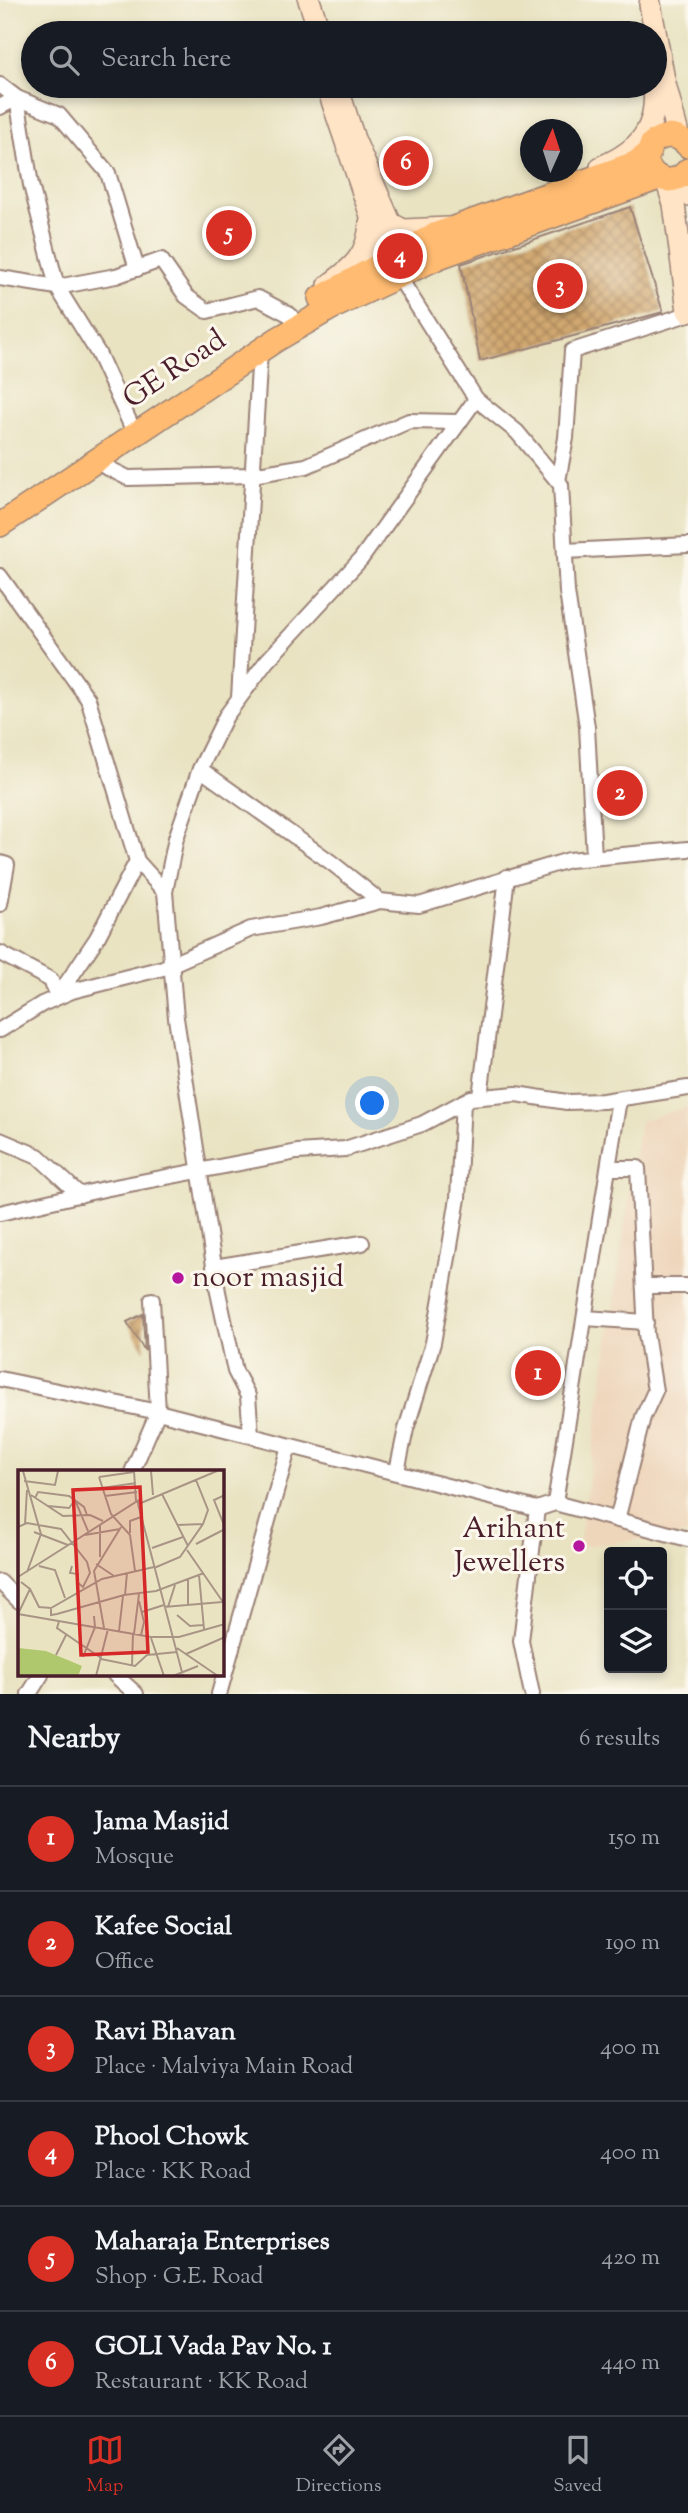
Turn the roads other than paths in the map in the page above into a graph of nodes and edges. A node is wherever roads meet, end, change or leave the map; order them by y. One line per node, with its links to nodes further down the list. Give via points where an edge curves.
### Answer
1 (300, 0): 4 (street)
2 (309, 0): 5 (street)
3 (650, 2): 6 (street)
4 (306, 21)
5 (316, 21)
6 (652, 21)
7 (667, 76): 14 (street)
8 (0, 85): 9 (street)
9 (17, 98): 13 (street); 22 (street, via 59,115 108,173); 25 (street, via 31,186)
10 (331, 98): 19 (street)
11 (341, 98): 20 (street)
12 (654, 98): 18 (street, via 655,116 637,148 573,178)
13 (0, 107)
14 (680, 109): 15 (street)
15 (685, 142): 16 (main road, via 658,138)
16 (646, 155): 17 (main road, via 649,169); 18 (main road)
17 (677, 179): 23 (main road); 27 (street, via 674,204)
18 (556, 191): 21 (main road)
19 (370, 220): 23 (street); 26 (street, via 362,259)
20 (393, 224): 21 (street, via 403,230); 23 (street)
21 (456, 227): 23 (main road)
22 (137, 269): 25 (street); 28 (street, via 161,260 186,296 208,311 258,298)
23 (399, 269): 26 (main road); 28 (main road, GE Road); 30 (street)
24 (0, 278): 25 (street)
25 (57, 288): 32 (street, via 98,353)
26 (310, 303): 28 (main road)
27 (688, 313): 35 (street, via 572,351)
28 (294, 321): 29 (main road, GE Road); 32 (main road)
29 (260, 351): 33 (main road, GE Road); 34 (street)
30 (476, 399): 31 (street); 35 (street, via 517,432)
31 (459, 422): 34 (street, via 409,421 306,466); 41 (street, via 361,559)
32 (130, 423): 36 (main road)
33 (96, 462): 34 (street, via 128,478); 37 (main road, GE Road)
34 (252, 475): 41 (street)
35 (558, 481): 39 (street)
36 (0, 510)
37 (0, 525)
38 (688, 545): 39 (street)
39 (565, 551): 44 (street, via 587,727)
40 (0, 576): 45 (street, via 88,699)
41 (239, 698): 42 (street)
42 (200, 769): 48 (street, via 176,838); 49 (street)
43 (688, 849): 44 (street)
44 (594, 857): 47 (street)
45 (137, 861): 48 (street); 53 (street, via 97,938)
46 (0, 863): 50 (street, via 7,865)
47 (507, 877): 49 (street, via 419,905); 56 (street)
48 (165, 892): 52 (street)
49 (380, 901): 52 (street, via 251,929)
50 (0, 904)
51 (0, 953): 53 (street, via 51,980)
52 (173, 963): 53 (street); 61 (street, via 176,1018)
53 (57, 998): 54 (street)
54 (0, 1030)
55 (688, 1088): 57 (street)
56 (480, 1097): 57 (street, via 516,1094 566,1102); 58 (street)
57 (619, 1099): 60 (street)
58 (463, 1102): 61 (street, via 422,1124 345,1149 297,1152); 76 (street, via 458,1198 433,1343)
59 (0, 1140): 62 (street, via 38,1156)
60 (610, 1168): 66 (street, via 638,1168); 69 (street)
61 (199, 1173): 62 (street); 65 (street)
62 (80, 1195): 63 (street)
63 (0, 1213)
64 (362, 1243): 65 (street)
65 (214, 1267): 73 (street, via 235,1371 248,1396)
66 (646, 1286): 67 (street); 70 (street)
67 (688, 1286)
68 (152, 1300): 72 (street)
69 (584, 1318): 70 (street); 77 (street)
70 (646, 1322): 79 (street, via 655,1391 643,1417)
71 (0, 1379): 72 (street)
72 (158, 1412): 73 (street); 75 (street)
73 (251, 1435): 74 (street)
74 (289, 1447): 76 (street); 87 (street)
75 (133, 1470)
76 (397, 1471): 78 (street)
77 (555, 1503): 78 (street); 79 (street)
78 (537, 1508): 88 (street, via 521,1641)
79 (617, 1520): 80 (street)
80 (688, 1539)
81 (0, 1582): 82 (street)
82 (18, 1600)
83 (40, 1676): 85 (street)
84 (116, 1676): 86 (street)
85 (29, 1694)
86 (136, 1694)
87 (219, 1694)
88 (532, 1694)

